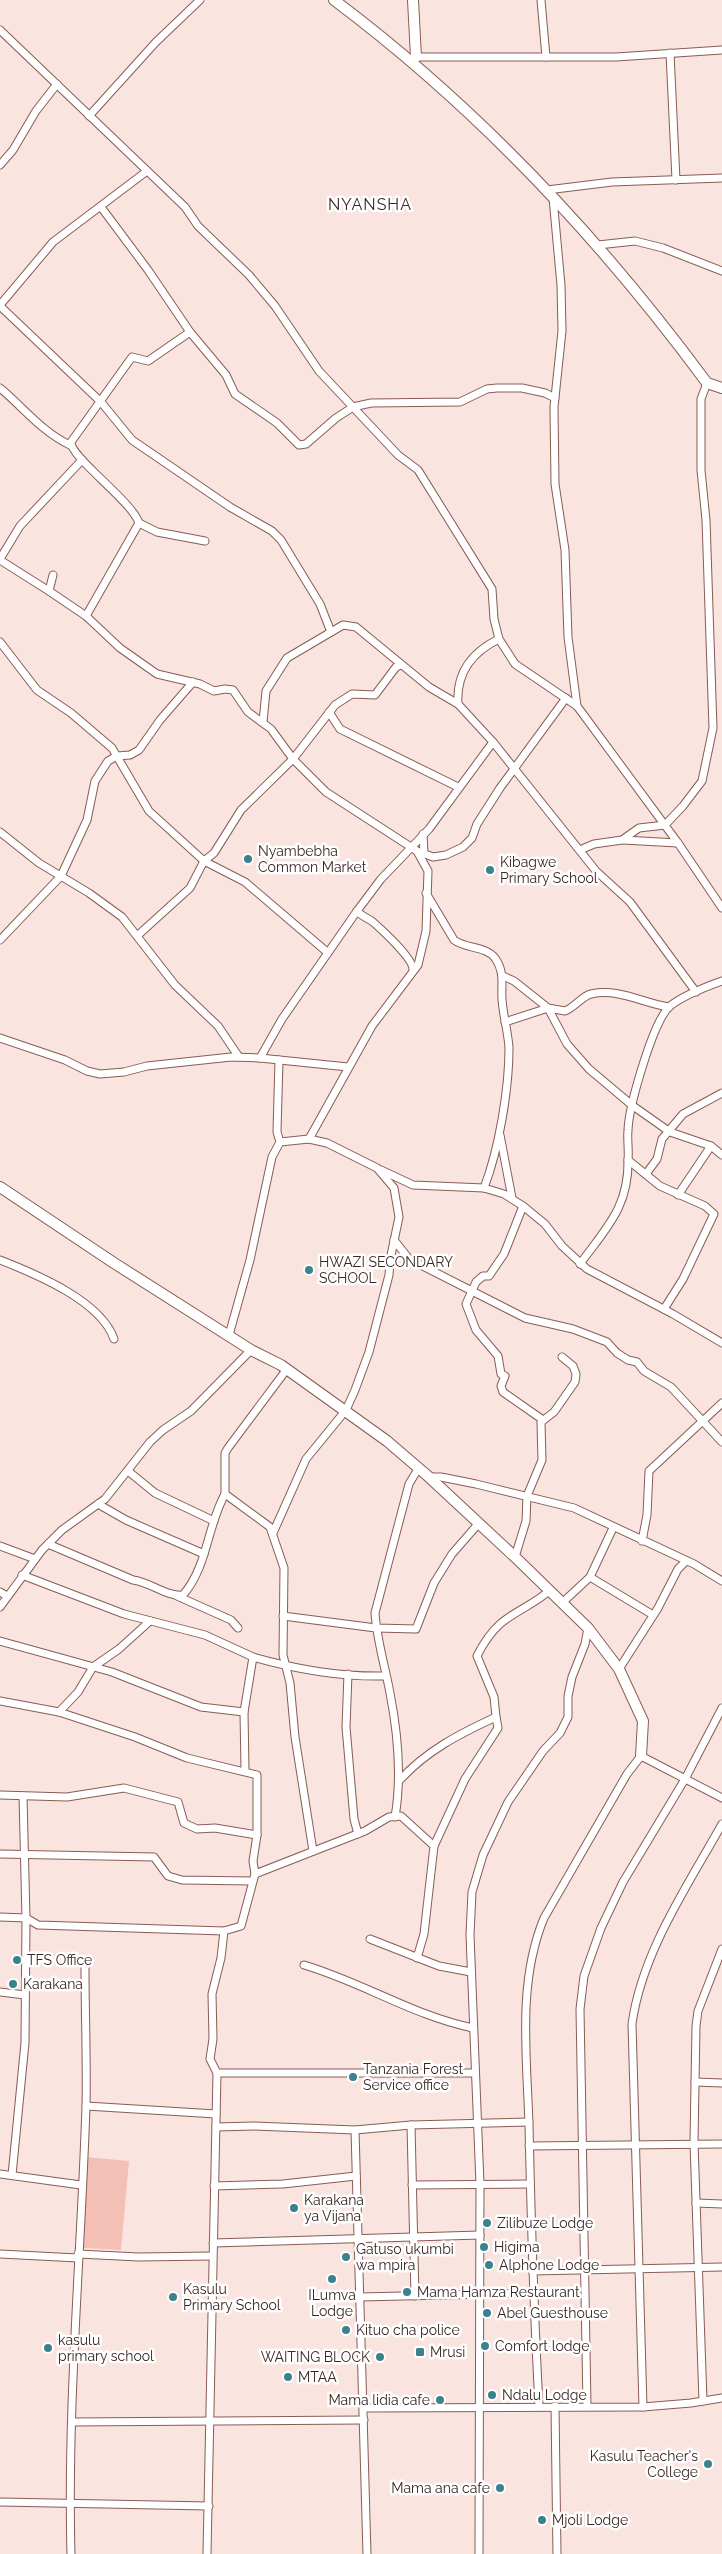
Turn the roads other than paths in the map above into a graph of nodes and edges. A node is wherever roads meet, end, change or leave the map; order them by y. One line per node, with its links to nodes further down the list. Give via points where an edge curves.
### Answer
1 (200, 0): 11 (street, via 156,42)
2 (334, 0): 9 (street)
3 (413, 0): 9 (street)
4 (541, 0): 8 (street)
5 (0, 30): 10 (street)
6 (722, 50): 7 (street)
7 (670, 53): 8 (street, via 616,57); 15 (street)
8 (546, 56): 9 (street)
9 (411, 57): 16 (street, via 510,150)
10 (57, 84): 11 (street); 12 (street)
11 (89, 116): 13 (street)
12 (0, 165)
13 (147, 172): 17 (street); 27 (street, via 249,275 275,306 319,371)
14 (722, 178): 15 (street)
15 (676, 180): 16 (street, via 612,182)
16 (550, 193): 18 (street); 25 (street, via 562,303)
17 (100, 207): 20 (street, via 53,242); 21 (street)
18 (598, 245): 19 (street, via 635,241 663,248); 22 (street)
19 (722, 271)
20 (0, 306): 26 (street)
21 (190, 332): 26 (street, via 148,361 132,357); 27 (street, via 214,359 235,394 278,423 299,445 306,444)
22 (707, 383): 24 (street); 51 (street, via 701,399 702,470 712,728 702,781)
23 (0, 388): 28 (street, via 32,418)
24 (722, 388)
25 (555, 398): 27 (street, via 522,388 496,388 460,402 371,403); 43 (street, via 555,484 565,550 568,636)
26 (101, 402): 28 (street); 36 (street, via 132,440 282,540 320,604)
27 (354, 407): 37 (street, via 398,455 418,470 443,508 492,589)
28 (70, 445): 29 (street)
29 (82, 460): 30 (street, via 115,492); 32 (street, via 20,526)
30 (139, 523): 31 (street, via 157,532); 35 (street)
31 (205, 541)
32 (0, 560): 34 (street)
33 (53, 575): 34 (street)
34 (49, 591): 35 (street)
35 (86, 616): 40 (street, via 120,648 157,674)
36 (331, 632): 39 (street, via 343,625 356,627); 45 (street, via 287,658 266,691)
37 (499, 639): 41 (street, via 521,671); 42 (street, via 478,651 464,667)
38 (0, 642): 47 (street, via 37,690 71,713)
39 (401, 665): 42 (street); 44 (street, via 392,671 375,695 352,694)
40 (194, 682): 45 (street, via 214,691 232,690 248,712); 47 (street, via 160,720 139,750)
41 (566, 698): 43 (street); 49 (street)
42 (458, 704): 46 (street)
43 (577, 706): 51 (street)
44 (329, 712): 48 (street); 50 (street, via 340,729)
45 (263, 722): 48 (street)
46 (493, 742): 49 (street); 50 (street)
47 (117, 756): 58 (street, via 149,811); 59 (street, via 108,761 94,781 87,820)
48 (293, 759): 56 (street, via 344,805); 58 (street, via 241,810 214,852)
49 (513, 771): 56 (street, via 477,824 472,838 463,847 446,855 433,856); 57 (street)
50 (458, 787): 53 (street)
51 (665, 825): 54 (street, via 639,828); 55 (street)
52 (0, 832): 59 (street)
53 (423, 834): 56 (street); 56 (street)
54 (622, 840): 55 (street); 57 (street, via 594,844)
55 (678, 843): 61 (street)
56 (417, 850): 60 (street, via 428,871); 62 (street)
57 (580, 850): 69 (street, via 596,871 630,902)
58 (204, 861): 63 (street, via 190,888); 65 (street, via 245,882)
59 (61, 876): 63 (street, via 122,917); 64 (street)
60 (426, 893): 66 (street, via 426,931 418,965); 67 (street, via 454,940 490,953)
61 (722, 908)
62 (357, 911): 65 (street); 66 (street, via 400,949 411,961)
63 (137, 936): 74 (street, via 175,986 218,1026)
64 (0, 940)
65 (327, 952): 75 (street)
66 (413, 970): 77 (street, via 372,1026)
67 (503, 976): 71 (street); 72 (street)
68 (722, 981): 69 (street)
69 (696, 992): 70 (street)
70 (670, 1007): 71 (street, via 607,992 589,994 565,1012); 79 (street, via 655,1030)
71 (548, 1008): 72 (street); 79 (street, via 567,1044 589,1069)
72 (506, 1022): 80 (street, via 508,1067)
73 (0, 1038): 74 (street, via 100,1074)
74 (240, 1057): 75 (street)
75 (260, 1058): 76 (street)
76 (279, 1060): 77 (street); 83 (street, via 277,1132)
77 (348, 1067): 82 (street)
78 (722, 1093): 81 (street, via 683,1114)
79 (633, 1106): 81 (street); 86 (street, via 628,1129)
80 (499, 1131): 90 (street); 92 (street)
81 (670, 1132): 84 (street); 88 (street, via 662,1140 657,1160)
82 (309, 1139): 83 (street); 87 (street)
83 (280, 1142): 99 (street, via 272,1156 250,1260)
84 (711, 1146): 85 (street); 91 (street)
85 (722, 1155)
86 (628, 1160): 88 (street); 96 (street, via 626,1192)
87 (377, 1168): 90 (street, via 413,1185); 94 (street, via 394,1188 398,1201 399,1218)
88 (646, 1174): 91 (street)
89 (0, 1187): 99 (street)
90 (484, 1188): 92 (street)
91 (678, 1195): 98 (street, via 705,1206 714,1214 683,1279)
92 (512, 1198): 93 (street)
93 (523, 1206): 96 (street, via 545,1224); 97 (street, via 504,1254 488,1276 482,1276)
94 (394, 1240): 97 (street, via 409,1259); 106 (street, via 378,1318)
95 (0, 1260): 100 (street, via 43,1277 83,1302 110,1328)
96 (580, 1264): 98 (street)
97 (472, 1290): 107 (street, via 466,1304 476,1330 498,1356 501,1374 505,1376 501,1386 503,1392); 108 (street, via 525,1318 573,1329 606,1342 671,1387)
98 (664, 1309): 101 (street)
99 (229, 1335): 102 (street)
100 (114, 1339)
101 (722, 1343)
102 (251, 1350): 104 (street); 111 (street, via 191,1411 150,1442)
103 (562, 1357): 107 (street, via 573,1366 575,1382 554,1412)
104 (287, 1369): 106 (street); 113 (street, via 225,1452)
105 (722, 1403): 108 (street)
106 (346, 1410): 110 (street); 119 (street, via 308,1455)
107 (542, 1420): 114 (street, via 542,1460)
108 (703, 1421): 109 (street); 120 (street, via 649,1471)
109 (722, 1442)
110 (418, 1469): 112 (street); 139 (street, via 409,1484 380,1591 375,1613)
111 (128, 1471): 115 (street); 116 (street, via 155,1493)
112 (429, 1477): 114 (street); 117 (street)
113 (225, 1494): 116 (street); 119 (street, via 262,1520)
114 (527, 1496): 118 (street, via 574,1508); 124 (street, via 526,1521)
115 (98, 1504): 121 (street); 123 (street, via 126,1520)
116 (214, 1521): 123 (street)
117 (479, 1523): 124 (street); 139 (street, via 452,1554 434,1582 416,1629)
118 (613, 1528): 120 (street); 128 (street)
119 (273, 1533): 136 (street, via 284,1568)
120 (642, 1541): 126 (street)
121 (48, 1544): 125 (street); 132 (street)
122 (0, 1546): 125 (street)
123 (204, 1554): 132 (street, via 191,1586 183,1595)
124 (515, 1557): 130 (street)
125 (35, 1559): 127 (street)
126 (686, 1561): 129 (street); 135 (street, via 678,1569)
127 (22, 1575): 131 (street); 137 (street)
128 (590, 1577): 133 (street); 135 (street)
129 (722, 1580)
130 (550, 1590): 133 (street); 152 (street, via 502,1623 485,1641 477,1656 494,1697)
131 (3, 1594): 134 (street)
132 (176, 1596): 138 (street, via 231,1620)
133 (562, 1603): 140 (street)
134 (0, 1607)
135 (653, 1615): 145 (street)
136 (282, 1616): 139 (street); 144 (street)
137 (150, 1621): 142 (street, via 205,1635); 143 (street)
138 (238, 1628)
139 (376, 1628): 147 (street)
140 (588, 1628): 145 (street); 177 (street, via 572,1677 568,1716 560,1733 513,1794 483,1855 472,1892)
141 (0, 1641): 143 (street)
142 (253, 1657): 144 (street); 151 (street)
143 (93, 1667): 150 (street, via 78,1692); 151 (street, via 201,1708)
144 (286, 1667): 146 (street); 165 (street)
145 (619, 1669): 153 (street, via 643,1721)
146 (348, 1674): 147 (street); 162 (street, via 346,1727)
147 (386, 1676): 156 (street, via 396,1724)
148 (0, 1701): 150 (street)
149 (722, 1708): 155 (street)
150 (59, 1712): 154 (street, via 187,1758)
151 (244, 1712): 154 (street)
152 (496, 1717): 156 (street, via 439,1745 409,1769); 164 (street, via 498,1728 465,1779)
153 (641, 1756): 155 (street); 187 (street, via 627,1774 544,1918 534,1942 526,2017)
154 (245, 1771): 163 (street, via 257,1775)
155 (685, 1779): 159 (street); 193 (street, via 623,1882 601,1928 584,1976 580,2009)
156 (399, 1782): 160 (street)
157 (0, 1795): 158 (street)
158 (23, 1796): 163 (street, via 67,1797 124,1788 178,1802 184,1823 196,1829 216,1828); 167 (street)
159 (722, 1798)
160 (395, 1816): 162 (street); 164 (street, via 401,1816)
161 (722, 1824): 194 (street, via 669,1918 636,1995 632,2024)
162 (358, 1834): 165 (street)
163 (257, 1835): 168 (street)
164 (434, 1846): 174 (street, via 424,1934)
165 (313, 1851): 168 (street)
166 (0, 1854): 167 (street)
167 (24, 1856): 168 (street, via 154,1857 168,1876 182,1880); 170 (street)
168 (254, 1878): 171 (street, via 241,1926)
169 (0, 1917): 170 (street)
170 (26, 1918): 171 (street, via 38,1924); 179 (street)
171 (224, 1931): 181 (street, via 212,1994 210,2059)
172 (370, 1939): 174 (street)
173 (722, 1949): 183 (street, via 698,2011)
174 (417, 1958): 177 (street)
175 (304, 1965): 180 (street, via 332,1973 438,2019)
176 (85, 1967): 185 (street)
177 (471, 1972): 180 (street)
178 (0, 1992): 179 (street)
179 (25, 1994): 198 (street, via 25,2043)
180 (473, 2028): 182 (street)
181 (217, 2073): 182 (street); 186 (street)
182 (475, 2073): 188 (street)
183 (695, 2082): 184 (street); 192 (street)
184 (722, 2083)
185 (86, 2106): 186 (street); 200 (street)
186 (216, 2114): 190 (street)
187 (529, 2122): 188 (street); 196 (street)
188 (476, 2123): 189 (street); 201 (street)
189 (412, 2125): 191 (street); 204 (street)
190 (216, 2127): 191 (street); 203 (street)
191 (355, 2130): 199 (street)
192 (694, 2143): 194 (street); 195 (street); 205 (street)
193 (583, 2144): 194 (street); 196 (street); 218 (street)
194 (636, 2144): 216 (street)
195 (722, 2144)
196 (529, 2146): 202 (street)
197 (0, 2174): 198 (street)
198 (12, 2176): 200 (street)
199 (356, 2176): 203 (street, via 283,2184); 209 (street)
200 (81, 2184): 212 (street)
201 (480, 2184): 202 (street); 204 (street); 207 (street)
202 (530, 2184): 217 (street)
203 (214, 2186): 210 (street)
204 (412, 2186): 208 (street)
205 (696, 2203): 206 (street); 214 (street)
206 (722, 2204)
207 (480, 2236): 208 (street); 220 (street)
208 (413, 2238): 209 (street); 221 (street)
209 (358, 2239): 210 (street); 222 (street)
210 (213, 2243): 213 (street)
211 (0, 2254): 212 (street)
212 (78, 2256): 213 (street); 232 (street)
213 (212, 2256): 233 (street)
214 (698, 2267): 215 (street); 216 (street); 224 (street)
215 (722, 2267)
216 (639, 2269): 218 (street); 229 (street)
217 (532, 2271): 218 (street); 219 (street)
218 (586, 2271): 227 (street)
219 (533, 2293): 220 (street); 225 (street)
220 (480, 2294): 221 (street); 228 (street)
221 (415, 2296): 222 (street)
222 (360, 2298): 230 (street)
223 (722, 2398): 224 (street)
224 (702, 2401): 229 (street)
225 (539, 2406): 226 (street); 228 (street)
226 (554, 2406): 227 (street); 241 (street)
227 (587, 2406): 229 (street)
228 (480, 2407): 230 (street); 240 (street)
229 (643, 2407)
230 (364, 2408): 231 (street)
231 (364, 2420): 233 (street); 239 (street)
232 (72, 2422): 233 (street); 235 (street)
233 (212, 2422): 236 (street)
234 (0, 2502): 235 (street)
235 (70, 2505): 236 (street); 237 (street)
236 (209, 2506): 238 (street)
237 (72, 2554)
238 (207, 2554)
239 (367, 2554)
240 (479, 2554)
241 (557, 2554)

